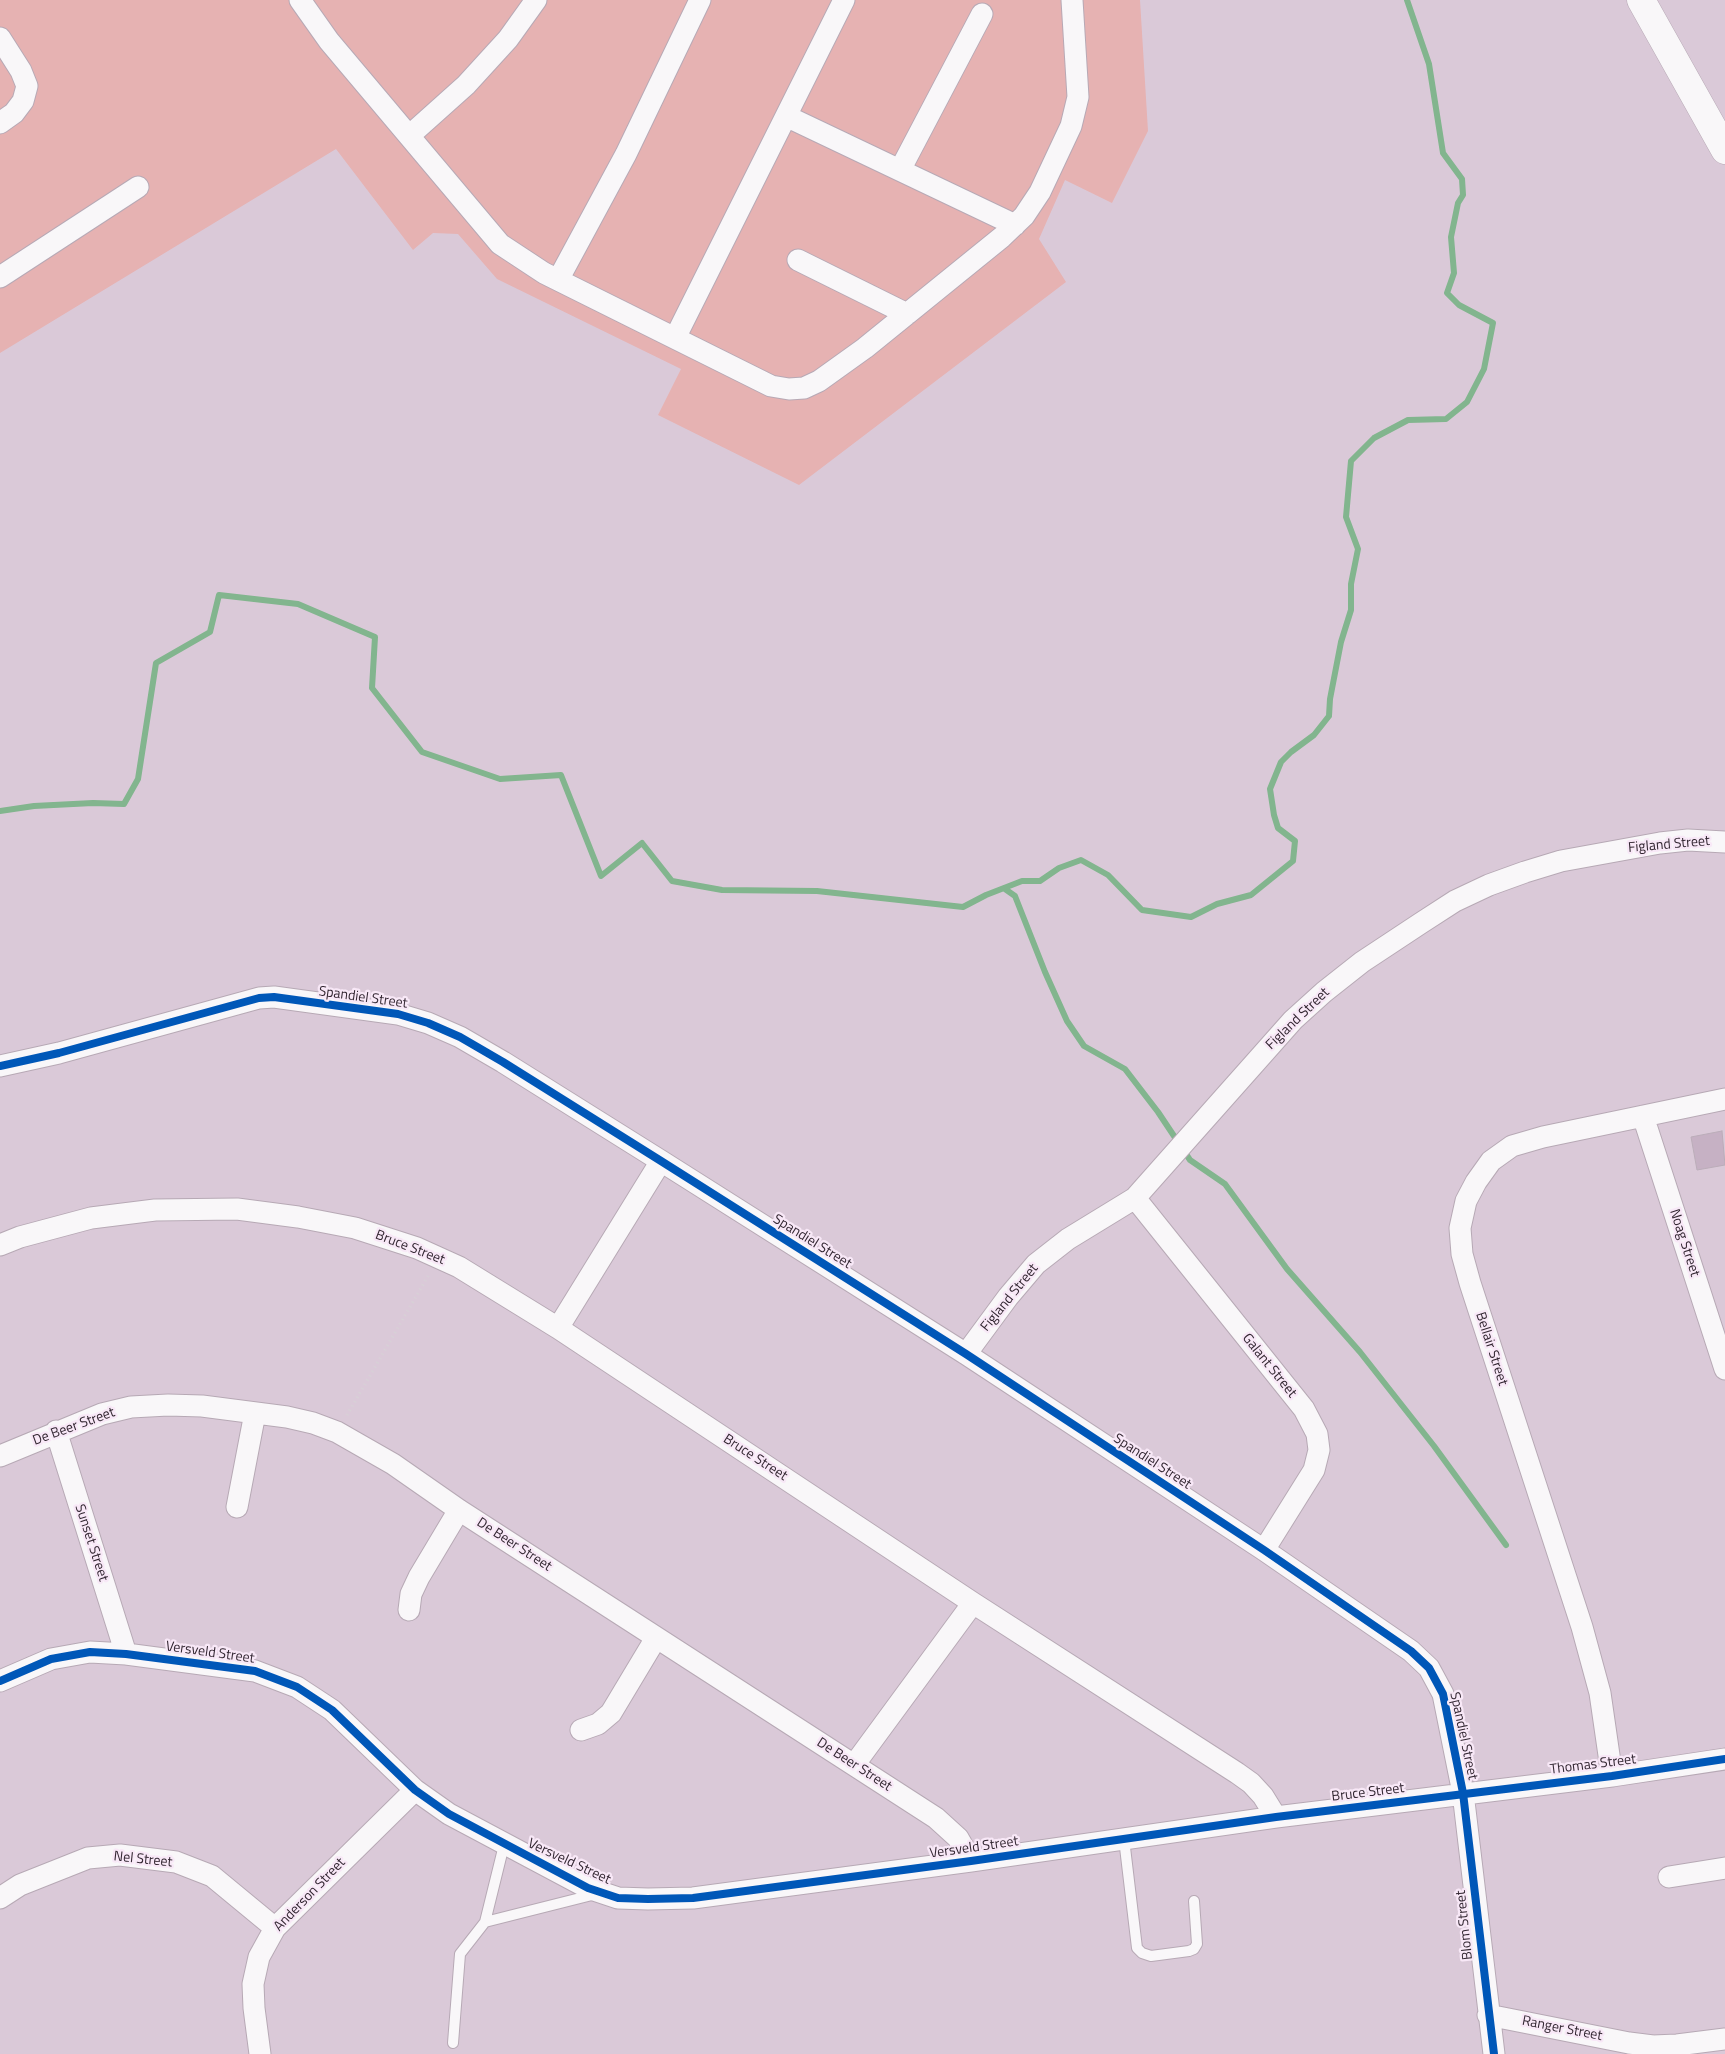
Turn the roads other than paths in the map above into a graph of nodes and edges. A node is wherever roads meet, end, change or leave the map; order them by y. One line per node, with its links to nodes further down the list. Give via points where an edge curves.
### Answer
1 (300, 0): 11 (street)
2 (536, 0): 11 (street, via 508,39 466,85)
3 (700, 0): 18 (street, via 626,154)
4 (1072, 0): 15 (street, via 1078,97 1071,126 1040,192)
5 (1641, 0): 12 (street)
6 (840, 2): 9 (street)
7 (982, 14): 13 (street)
8 (0, 38): 10 (street, via 27,86 14,113)
9 (786, 116): 13 (street); 20 (street)
10 (0, 123)
11 (408, 136): 18 (street, via 500,244)
12 (1725, 150)
13 (900, 170): 15 (street)
14 (138, 188): 17 (street)
15 (1015, 225): 19 (street)
16 (798, 260): 19 (street)
17 (0, 277)
18 (558, 280): 20 (street)
19 (907, 314): 20 (street, via 865,348 804,388 771,386)
20 (675, 338)
21 (1725, 842): 26 (street, Figland Street, via 1688,840 1660,843 1561,861 1455,901 1362,962 1293,1020)
22 (0, 1066): 25 (street, Spandiel Street, via 258,998 274,997 398,1014 460,1037)
23 (1725, 1099): 24 (street, Bellair Street)
24 (1643, 1116): 30 (street, Noag Street); 45 (street, Bellair Street, via 1512,1146 1491,1161 1476,1182 1466,1201 1460,1228 1462,1254 1470,1283 1582,1627 1600,1693)
25 (661, 1161): 28 (street); 29 (street, Spandiel Street)
26 (1135, 1198): 29 (street, Figland Street, via 1068,1239 1036,1264); 36 (street, Galant Street, via 1304,1410 1317,1434 1319,1450 1314,1470)
27 (0, 1245): 28 (street, Bruce Street, via 91,1218 155,1210 237,1209 298,1217 355,1228 417,1248 459,1268)
28 (558, 1328): 37 (street, Bruce Street)
29 (966, 1354): 36 (street, Spandiel Street)
30 (1724, 1360)
31 (255, 1413): 32 (street, De Beer Street, via 202,1406 130,1407); 34 (street); 35 (street, De Beer Street, via 313,1423 337,1432 393,1464)
32 (56, 1432): 33 (street, De Beer Street); 40 (street, Sunset Street)
33 (0, 1456)
34 (237, 1507)
35 (459, 1510): 38 (street, via 419,1578 411,1594); 39 (street, De Beer Street)
36 (1264, 1550): 47 (street, Spandiel Street, via 1411,1651 1429,1668 1443,1694)
37 (973, 1603): 44 (street); 48 (street, Bruce Street, via 1237,1773 1263,1796)
38 (409, 1610)
39 (656, 1638): 42 (street, via 611,1713 598,1724); 44 (street, De Beer Street)
40 (126, 1654): 41 (street, Versveld Street, via 90,1652 50,1659); 46 (street, Versveld Street, via 255,1672 297,1687 332,1710)
41 (0, 1681)
42 (581, 1730)
43 (1725, 1759): 45 (street, Thomas Street)
44 (854, 1765): 51 (street, De Beer Street, via 945,1825 958,1838)
45 (1612, 1776): 47 (street, Thomas Street)
46 (415, 1790): 50 (street, Versveld Street, via 449,1814); 58 (street, Anderson Street)
47 (1463, 1793): 48 (street, Bruce Street); 59 (street, Blom Street)
48 (1276, 1817): 49 (street, Versveld Street)
49 (1124, 1839): 51 (street, Versveld Street); 56 (lane, via 1137,1948 1142,1954 1151,1956 1194,1949 1197,1944)
50 (504, 1844): 54 (street, Versveld Street, via 588,1888); 57 (lane)
51 (971, 1861): 54 (street, Versveld Street, via 693,1898 618,1898)
52 (1725, 1868): 53 (street)
53 (1669, 1877)
54 (602, 1892): 57 (lane)
55 (0, 1898): 58 (street, Nel Street, via 20,1885 88,1858 120,1855 176,1862 212,1876)
56 (1194, 1901)
57 (485, 1922): 61 (lane, via 460,1954)
58 (275, 1928): 62 (street, Anderson Street, via 259,1957 253,1984)
59 (1488, 2015): 60 (street, Ranger Street, via 1652,2046); 63 (street, Blom Street)
60 (1725, 2039)
61 (453, 2043)
62 (260, 2054)
63 (1494, 2054)

